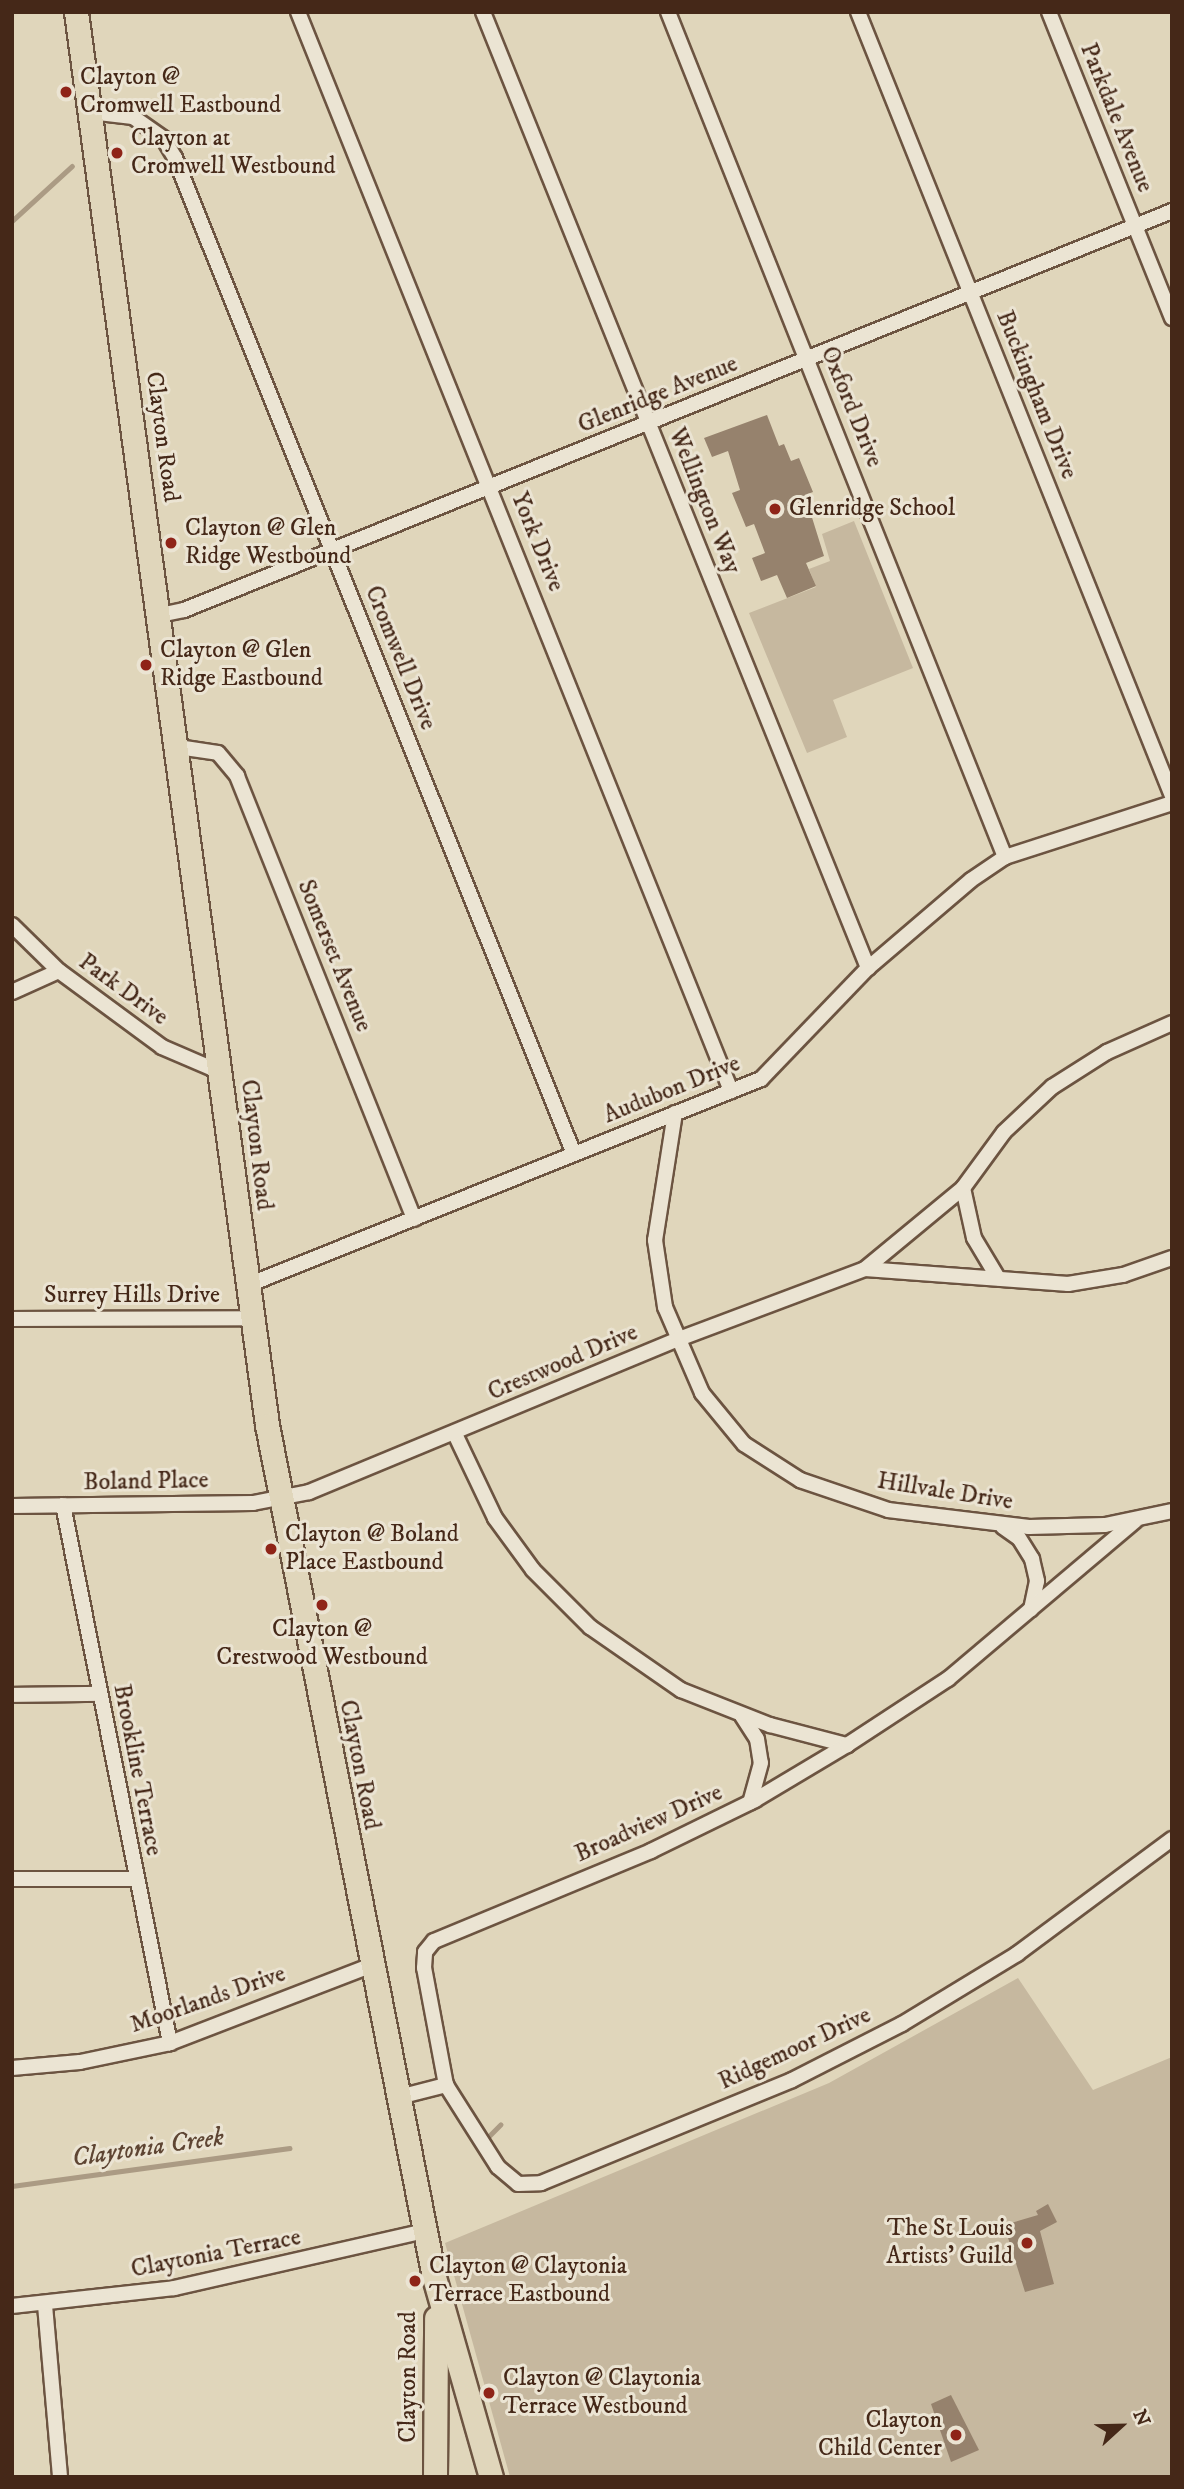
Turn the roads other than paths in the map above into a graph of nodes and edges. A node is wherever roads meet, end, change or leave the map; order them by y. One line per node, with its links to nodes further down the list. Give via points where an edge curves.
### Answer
1 (76, 12): 7 (main road, Clayton Road)
2 (298, 12): 14 (street, York Drive)
3 (482, 12): 13 (street, Wellington Way)
4 (668, 12): 12 (street, Oxford Drive)
5 (858, 12): 10 (street, Buckingham Drive)
6 (1049, 12): 9 (street, Parkdale Avenue)
7 (90, 112): 15 (street, Cromwell Drive, via 133,117 163,138 175,158); 16 (main road, Clayton Road)
8 (1172, 211): 9 (street, Glenridge Avenue)
9 (1135, 226): 10 (street, Glenridge Avenue); 11 (street, Parkdale Avenue)
10 (970, 292): 12 (street, Glenridge Avenue); 18 (street, Buckingham Drive)
11 (1172, 318)
12 (807, 359): 13 (street, Glenridge Avenue); 20 (street, Oxford Drive)
13 (648, 424): 14 (street, Glenridge Avenue); 22 (street, Wellington Way)
14 (490, 487): 15 (street, Glenridge Avenue); 27 (street, York Drive)
15 (332, 550): 16 (street, Glenridge Avenue); 29 (street, Cromwell Drive)
16 (160, 615): 17 (main road, Clayton Road)
17 (178, 747): 26 (main road, Clayton Road); 31 (street, Somerset Avenue, via 218,753 237,776)
18 (1172, 796)
19 (1172, 803): 20 (street, Audubon Drive)
20 (1005, 858): 22 (street, Audubon Drive)
21 (12, 925): 23 (street, Park Drive)
22 (868, 968): 27 (street, Audubon Drive, via 771,1071)
23 (58, 971): 24 (street); 26 (street, Park Drive, via 162,1047)
24 (12, 992)
25 (1172, 1023): 30 (street, Crestwood Drive, via 1107,1052 1052,1087 1004,1132)
26 (220, 1072): 35 (main road, Clayton Road)
27 (731, 1091): 28 (street, Audubon Drive)
28 (675, 1113): 29 (street, Audubon Drive); 38 (street, Hillvale Drive, via 655,1240 665,1307)
29 (574, 1154): 31 (street, Audubon Drive)
30 (963, 1188): 33 (street, Crestwood Drive); 34 (street, via 974,1238)
31 (414, 1219): 35 (street, Audubon Drive)
32 (1172, 1258): 34 (street, Crestwood Drive, via 1123,1275 1068,1284)
33 (865, 1269): 34 (street, Crestwood Drive); 38 (street, Crestwood Drive)
34 (998, 1278)
35 (248, 1285): 36 (main road, Clayton Road)
36 (252, 1318): 37 (street, Surrey Hills Drive); 40 (main road, Clayton Road)
37 (12, 1320)
38 (676, 1340): 39 (street, Crestwood Drive); 45 (street, Hillvale Drive, via 722,1420 771,1464 800,1480 888,1510)
39 (455, 1434): 40 (street, Crestwood Drive); 49 (street, via 495,1518 533,1570 590,1627 681,1690)
40 (280, 1499): 41 (street, Boland Place); 55 (main road, Clayton Road)
41 (63, 1505): 42 (street, Boland Place); 47 (street, Brookline Terrace)
42 (12, 1506)
43 (1172, 1511): 44 (street, Hillvale Drive)
44 (1135, 1521): 45 (street, Hillvale Drive); 46 (street, Broadview Drive)
45 (1000, 1525): 46 (street, via 1019,1538 1032,1559 1037,1581)
46 (1031, 1610): 50 (street, Broadview Drive, via 948,1679)
47 (99, 1694): 48 (street); 54 (street, Brookline Terrace)
48 (12, 1695)
49 (742, 1716): 50 (street); 51 (street, via 757,1739 761,1763)
50 (847, 1745): 51 (street, Broadview Drive)
51 (750, 1803): 58 (street, Broadview Drive, via 651,1851 434,1941 425,1952 424,1968)
52 (1172, 1839): 58 (street, Ridgemoor Drive, via 1017,1954 902,2024 792,2080 541,2183 518,2184 504,2172)
53 (12, 1879): 54 (street)
54 (135, 1879): 56 (street, Brookline Terrace)
55 (372, 1965): 56 (street, Moorlands Drive); 59 (main road, Clayton Road)
56 (170, 2043): 57 (street, Moorlands Drive, via 80,2062)
57 (12, 2068)
58 (446, 2085): 59 (street)
59 (399, 2097): 60 (main road, Clayton Road)
60 (425, 2231): 61 (main road, Clayton Road); 62 (street, Claytonia Terrace, via 174,2288)
61 (434, 2277): 65 (main road, Clayton Road); 66 (main road, Clayton Road)
62 (45, 2305): 63 (street, Claytonia Terrace); 64 (street)
63 (12, 2306)
64 (60, 2477)
65 (435, 2477)
66 (491, 2477)

